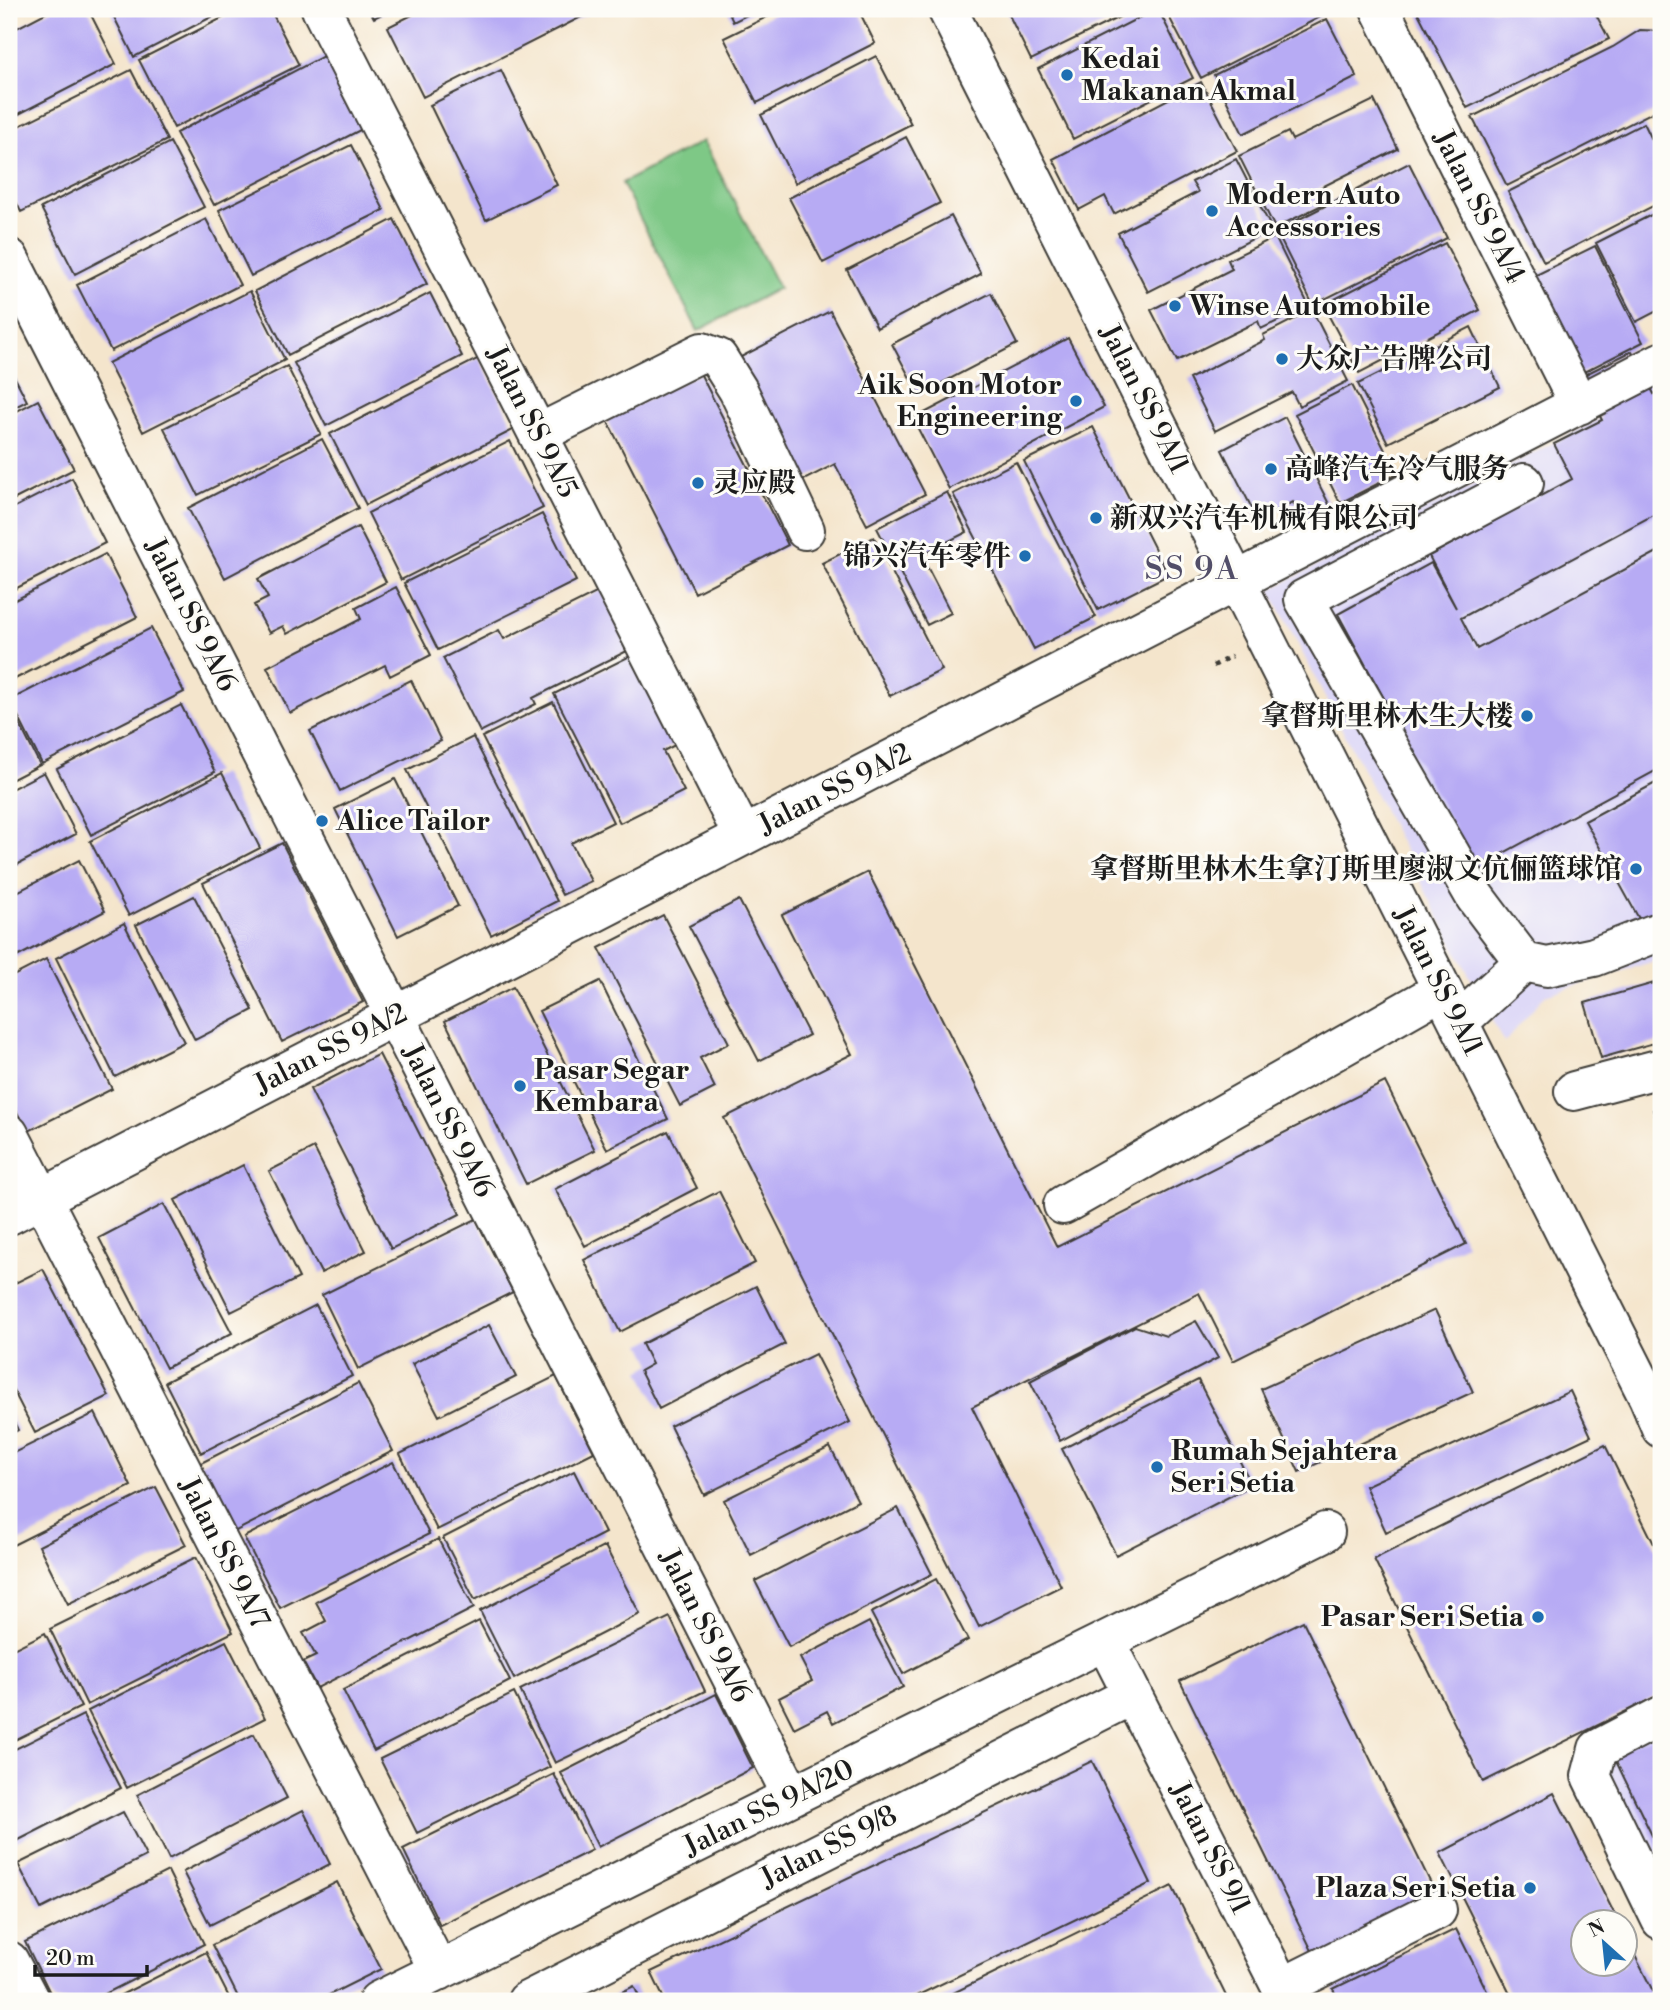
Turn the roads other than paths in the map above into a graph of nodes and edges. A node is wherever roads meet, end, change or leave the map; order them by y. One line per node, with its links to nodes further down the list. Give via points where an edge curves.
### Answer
1 (321, 9): 7 (street, Jalan SS 9A/5)
2 (947, 9): 10 (street, Jalan SS 9A/1)
3 (1380, 9): 6 (street, Jalan SS 9A/4)
4 (9, 258): 15 (street, Jalan SS 9A/6)
5 (1661, 362): 6 (street, Jalan SS 9A/2)
6 (1579, 405): 10 (street, Jalan SS 9A/2)
7 (538, 434): 9 (street, via 702,352 718,358 738,390); 11 (street, Jalan SS 9A/5)
8 (1524, 483): 13 (street, via 1304,599 1475,897)
9 (805, 530)
10 (1237, 582): 11 (street, Jalan SS 9A/2); 14 (street, Jalan SS 9A/1)
11 (743, 836): 15 (street, Jalan SS 9A/2)
12 (1661, 931): 13 (street, via 1594,957 1547,967)
13 (1524, 962): 14 (street)
14 (1451, 1006): 19 (street); 21 (street, Jalan SS 9A/1)
15 (395, 1016): 20 (street, Jalan SS 9A/2); 26 (street, Jalan SS 9A/6)
16 (1661, 1068): 17 (street)
17 (1574, 1091)
18 (9, 1134): 20 (street, Jalan SS 9A/7)
19 (1063, 1205)
20 (25, 1207): 30 (street, Jalan SS 9A/7)
21 (1657, 1406)
22 (1325, 1532): 23 (street, Jalan SS 9A/20)
23 (1105, 1640): 24 (street); 26 (street, Jalan SS 9A/20)
24 (1132, 1695): 31 (street, Jalan SS 9/1); 34 (street, Jalan SS 9/8)
25 (1661, 1716): 28 (street, via 1598,1749 1591,1776)
26 (792, 1796): 30 (street, Jalan SS 9A/20)
27 (1437, 1910): 31 (street)
28 (1661, 1920)
29 (9, 1961): 32 (street)
30 (439, 1971): 33 (street, Jalan SS 9A/20)
31 (1285, 1997)
32 (30, 2001)
33 (378, 2001)
34 (527, 2001)

